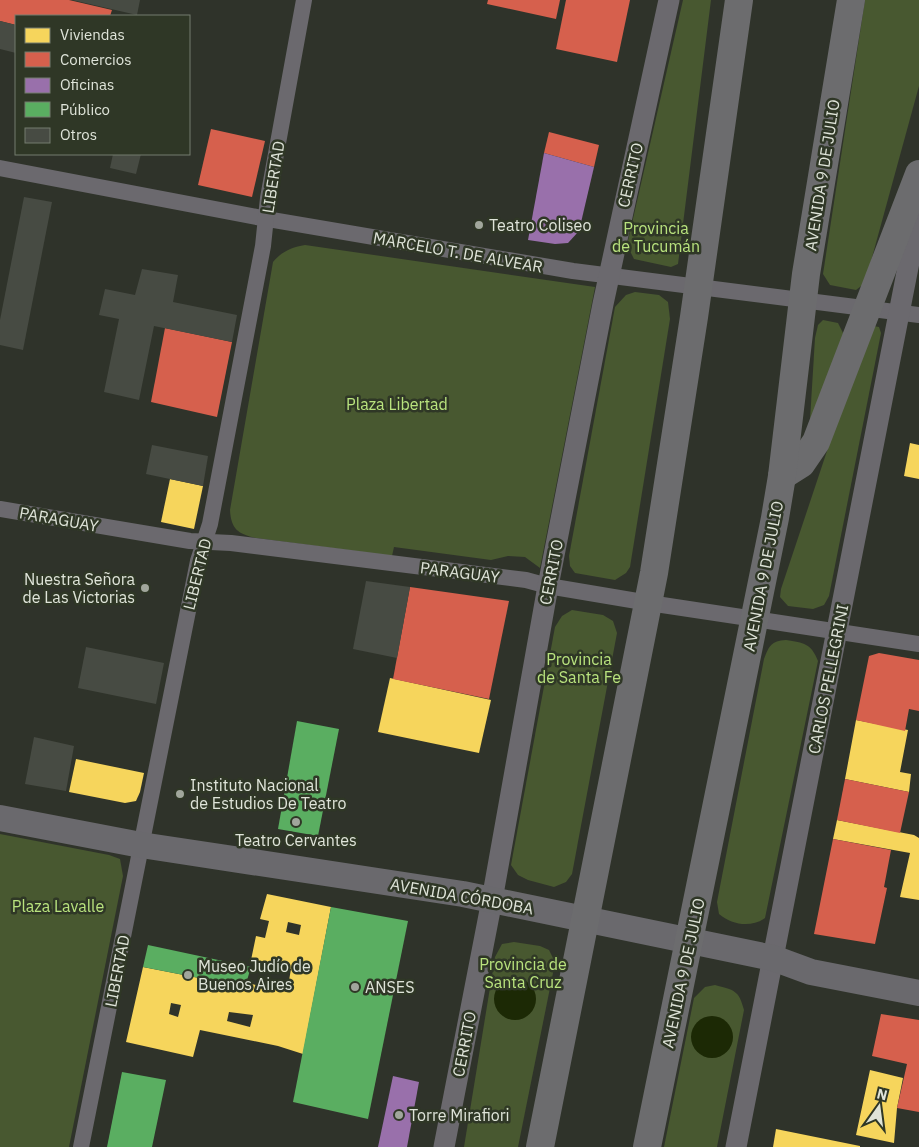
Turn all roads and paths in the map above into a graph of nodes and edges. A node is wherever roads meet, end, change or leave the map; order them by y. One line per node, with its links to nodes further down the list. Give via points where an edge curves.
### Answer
1 (304, 0): 8 (street, LIBERTAD, via 268,198)
2 (669, 0): 9 (street, CERRITO)
3 (739, 0): 10 (highway)
4 (851, 0): 11 (highway, AVENIDA 9 DE JULIO)
5 (0, 168): 8 (street, MARCELO T. DE ALVEAR)
6 (919, 174): 12 (highway)
7 (919, 211): 13 (street, CARLOS PELLEGRINI)
8 (267, 219): 9 (street, MARCELO T. DE ALVEAR); 16 (street, LIBERTAD)
9 (608, 276): 10 (street, MARCELO T. DE ALVEAR); 17 (street, CERRITO)
10 (698, 287): 11 (street, MARCELO T. DE ALVEAR); 18 (highway)
11 (802, 301): 12 (street, MARCELO T. DE ALVEAR); 14 (highway, AVENIDA 9 DE JULIO)
12 (866, 309): 13 (street, MARCELO T. DE ALVEAR); 14 (highway, via 816,442 801,464)
13 (909, 314): 20 (street, CARLOS PELLEGRINI)
14 (782, 476): 19 (highway, AVENIDA 9 DE JULIO)
15 (0, 509): 16 (street, PARAGUAY)
16 (204, 542): 17 (street, PARAGUAY, via 513,578); 23 (street, LIBERTAD)
17 (548, 586): 18 (street, PARAGUAY); 24 (street, CERRITO)
18 (649, 603): 19 (street, PARAGUAY); 25 (highway)
19 (755, 619): 20 (street, PARAGUAY); 26 (highway, AVENIDA 9 DE JULIO)
20 (837, 631): 21 (street, PARAGUAY); 27 (street, CARLOS PELLEGRINI)
21 (919, 644)
22 (0, 818): 23 (main road, AVENIDA CÓRDOBA)
23 (141, 845): 24 (main road, AVENIDA CÓRDOBA); 29 (street, LIBERTAD)
24 (492, 900): 25 (main road, AVENIDA CÓRDOBA); 30 (street, CERRITO)
25 (584, 919): 26 (main road, AVENIDA CÓRDOBA); 31 (highway)
26 (690, 941): 27 (main road, AVENIDA CÓRDOBA); 32 (highway, AVENIDA 9 DE JULIO)
27 (773, 958): 28 (main road, AVENIDA CÓRDOBA, via 811,972); 33 (street, CARLOS PELLEGRINI)
28 (919, 993)
29 (81, 1147)
30 (444, 1147)
31 (540, 1147)
32 (647, 1147)
33 (736, 1147)

